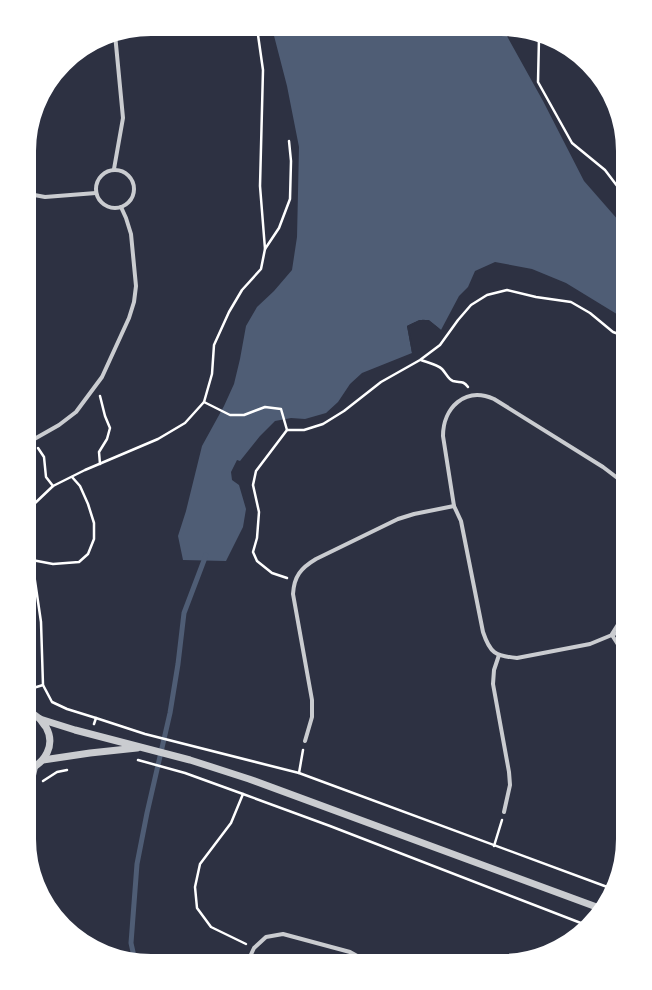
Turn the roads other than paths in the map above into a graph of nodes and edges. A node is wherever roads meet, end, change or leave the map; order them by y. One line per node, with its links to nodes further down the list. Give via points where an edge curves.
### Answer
1 (116, 41): 2 (street, via 123,118)
2 (114, 169): 3 (street, via 99,177 95,187); 5 (street, via 126,172 133,182 133,195)
3 (96, 193): 4 (street, via 45,197); 5 (street, via 102,204 114,208)
4 (35, 195)
5 (121, 207): 6 (street, via 131,234 136,286 129,318 102,377 76,412)
6 (35, 439)
7 (617, 477): 8 (street, via 494,399 487,396 470,396 450,409 443,428)
8 (454, 506): 13 (street, via 461,521 486,643); 16 (street, via 398,519 306,564 299,573 293,594 312,700 312,717)
9 (617, 627): 11 (street)
10 (617, 633): 11 (street)
11 (612, 635): 12 (street); 13 (street, via 590,644 517,658)
12 (617, 643)
13 (499, 655): 21 (street, via 493,684 509,772 510,785)
14 (35, 716): 15 (street)
15 (40, 719): 17 (street); 18 (street, via 47,728 50,739)
16 (305, 741)
17 (142, 748): 18 (street); 22 (street, via 249,779)
18 (43, 760): 19 (street)
19 (36, 766): 20 (street)
20 (35, 770)
21 (504, 812)
22 (595, 906)
23 (251, 955): 24 (street, via 254,948 266,937 283,934)
24 (355, 955)

